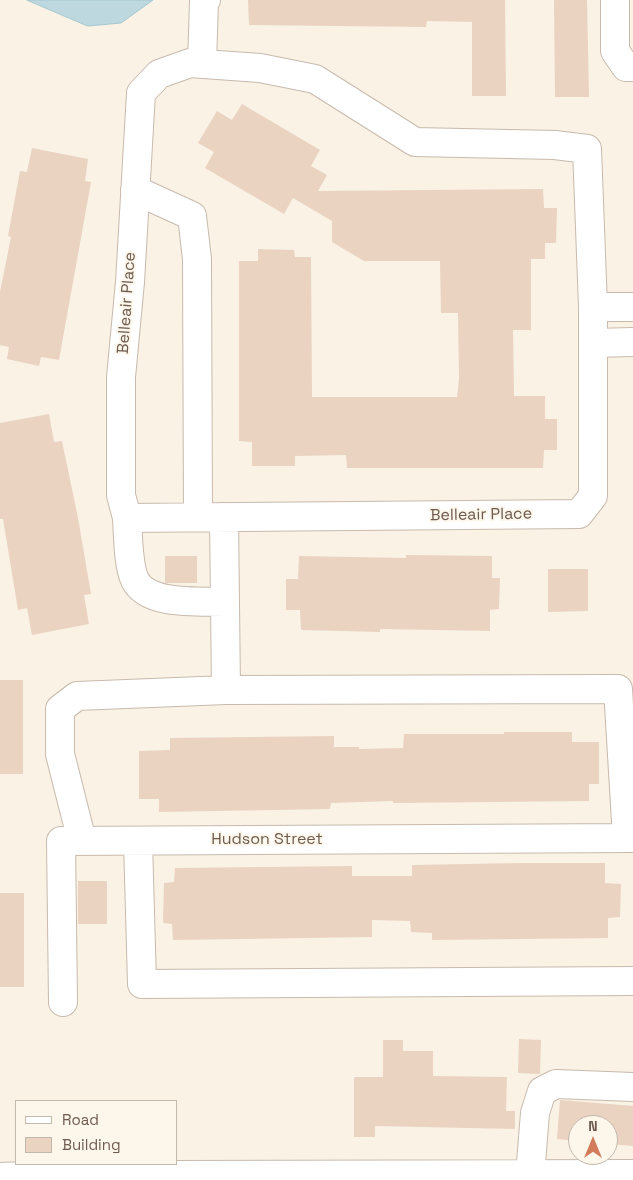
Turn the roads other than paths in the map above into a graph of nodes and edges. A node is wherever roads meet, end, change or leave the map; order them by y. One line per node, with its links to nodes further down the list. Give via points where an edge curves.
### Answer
1 (204, 0): 3 (street)
2 (615, 0): 4 (street, via 614,51 626,67)
3 (202, 64): 5 (street, Belleair Place, via 190,63 159,74 141,93); 6 (street, Belleair Place, via 260,68 315,79 415,142 555,145 587,149)
4 (633, 67)
5 (135, 190): 10 (street, via 192,216); 11 (street, Belleair Place, via 121,378 121,495)
6 (593, 307): 7 (street); 9 (street, Belleair Place)
7 (633, 307)
8 (633, 342): 9 (street)
9 (593, 343): 10 (street, Belleair Place, via 593,496 579,514)
10 (211, 517): 11 (street, Belleair Place); 12 (street)
11 (127, 518): 12 (street, via 134,578 141,590 154,597)
12 (225, 602): 14 (street)
13 (626, 689): 14 (street); 15 (street)
14 (226, 690): 16 (street, via 77,696 60,709 60,754)
15 (630, 838): 17 (street, Hudson Street)
16 (82, 841): 17 (street, Hudson Street); 19 (street, Hudson Street, via 61,841)
17 (138, 841): 18 (street, via 142,984)
18 (633, 981)
19 (63, 1002)
20 (633, 1087): 24 (street, via 556,1084 542,1091 535,1113)
21 (633, 1174): 24 (street)
22 (121, 1176): 23 (street); 24 (street)
23 (0, 1177)
24 (527, 1177)

